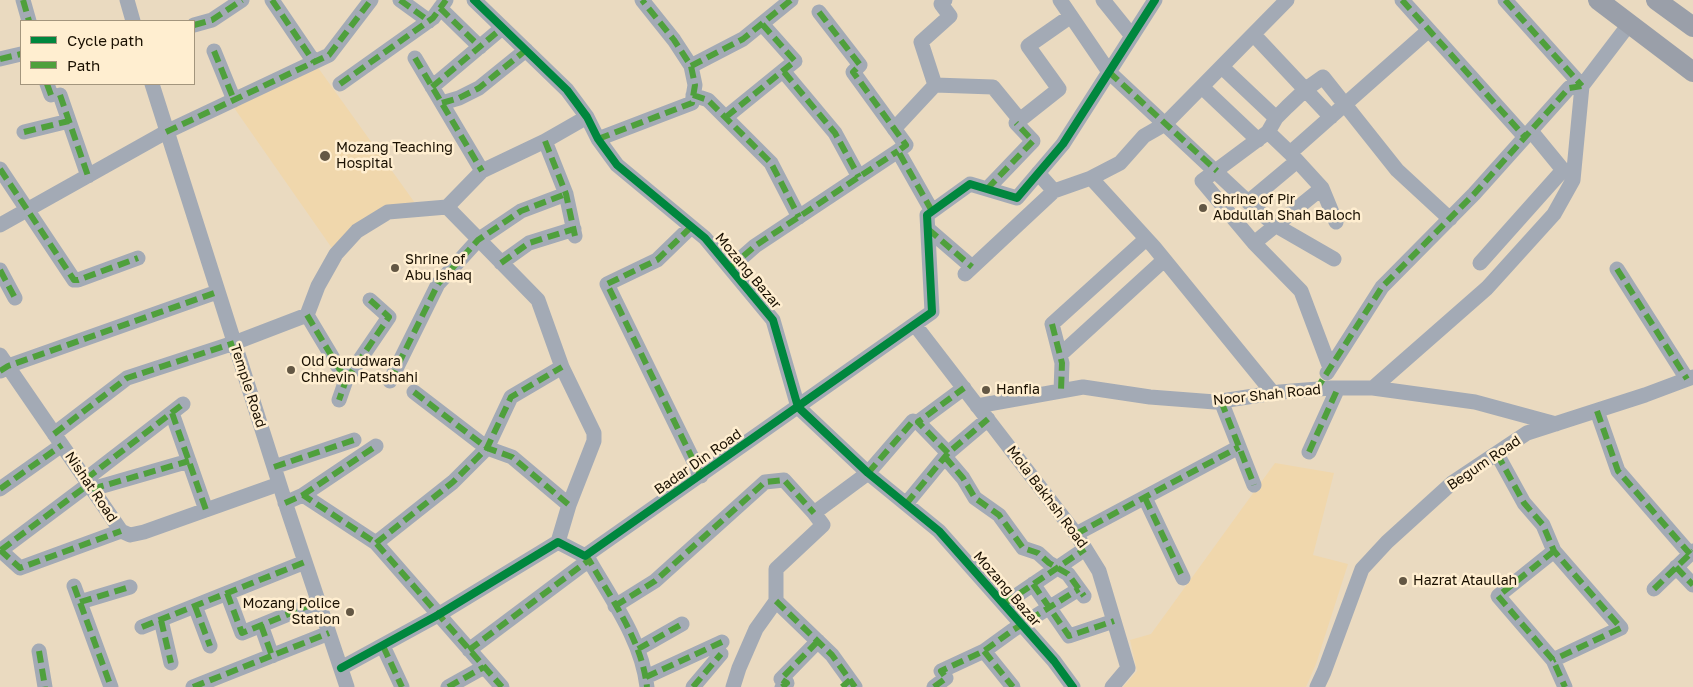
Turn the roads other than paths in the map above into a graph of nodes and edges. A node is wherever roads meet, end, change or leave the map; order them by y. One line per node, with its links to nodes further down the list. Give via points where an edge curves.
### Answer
1 (23, 0): 22 (street)
2 (127, 0): 23 (street)
3 (272, 0): 39 (street)
4 (371, 0): 39 (street, via 329,55)
5 (400, 0): 24 (street)
6 (474, 0): 29 (street, Mozang Bazar)
7 (642, 0): 40 (street)
8 (791, 0): 26 (street)
9 (945, 0): 47 (street, via 941,4 950,16 921,42)
10 (1060, 0): 21 (street)
11 (1103, 0): 32 (street)
12 (1155, 0): 32 (street)
13 (1287, 0): 31 (street)
14 (1402, 0): 30 (street)
15 (1506, 0): 48 (street)
16 (1598, 0): 25 (main road)
17 (1656, 0): 28 (main road)
18 (234, 2): 27 (street, via 212,20)
19 (443, 4): 24 (street); 33 (street)
20 (819, 12): 64 (street, via 860,65 853,72)
21 (1071, 16): 43 (street); 61 (street, via 1028,46 1059,89)
22 (29, 20)
23 (134, 20)
24 (429, 21): 45 (street)
25 (1630, 23): 44 (main road); 48 (street)
26 (762, 24): 40 (street, via 744,39); 42 (street, via 795,61)
27 (195, 25)
28 (1693, 27)
29 (502, 28): 33 (street); 34 (street, Mozang Bazar)
30 (1429, 30): 56 (street); 67 (street)
31 (1254, 35): 41 (street); 51 (street)
32 (1132, 36): 43 (street)
33 (480, 47): 49 (street)
34 (526, 50): 55 (street, via 479,88); 57 (street, Mozang Bazar, via 567,90)
35 (214, 51): 54 (street)
36 (20, 54): 38 (street)
37 (415, 58): 49 (street)
38 (0, 59)
39 (314, 62): 54 (street)
40 (691, 66): 53 (street, via 695,85)
41 (1222, 67): 50 (street); 60 (street)
42 (784, 72): 58 (street); 78 (street, via 835,133)
43 (1109, 72): 63 (street); 76 (street, via 1063,144)
44 (1693, 72)
45 (340, 84)
46 (152, 85): 66 (street, Temple Road)
47 (935, 85): 61 (street, via 993,87); 64 (street)
48 (1582, 86): 67 (street, via 1569,88); 121 (street, via 1573,180 1554,214 1487,288)
49 (432, 87): 55 (street)
50 (1202, 87): 63 (street); 68 (street)
51 (1306, 89): 56 (street, via 1323,77); 59 (street); 60 (street)
52 (53, 91): 62 (street)
53 (693, 95): 58 (street, via 708,100); 69 (street, via 692,102)
54 (234, 100): 66 (street)
55 (442, 103): 74 (street)
56 (1346, 104): 59 (street); 89 (street, via 1397,170)
57 (587, 117): 69 (street, Mozang Bazar); 70 (street)
58 (726, 117): 88 (street, via 771,163)
59 (1331, 117): 72 (street)
60 (1276, 118): 68 (street)
61 (1020, 120): 81 (street, via 1016,123 1033,141)
62 (69, 121): 65 (street); 77 (street)
63 (1165, 124): 75 (street); 79 (street, via 1144,136 1120,163)
64 (894, 129): 71 (street, via 906,145)
65 (24, 132)
66 (166, 132): 77 (street); 106 (street, Temple Road)
67 (1528, 134): 89 (street); 101 (street, via 1563,170)
68 (1263, 136): 72 (street); 75 (street)
69 (598, 139): 93 (street, Mozang Bazar, via 616,165)
70 (545, 141): 74 (street); 83 (street)
71 (898, 151): 78 (street); 87 (street)
72 (1294, 157): 80 (street); 84 (street)
73 (0, 169): 86 (street)
74 (482, 170): 85 (street)
75 (1216, 171): 84 (street); 97 (street, via 1202,181)
76 (1038, 173): 81 (street, via 1017,198); 82 (street)
77 (88, 176): 86 (street)
78 (859, 177): 88 (street)
79 (1091, 178): 82 (street); 95 (street)
80 (1322, 188): 90 (street); 92 (street)
81 (987, 189): 87 (street, via 970,184)
82 (1054, 191): 94 (street, via 968,270)
83 (566, 194): 96 (street, via 521,211); 102 (street, via 575,232 529,243)
84 (1248, 202): 92 (street)
85 (448, 207): 96 (street); 109 (street, via 388,212 356,231 336,254 318,286)
86 (27, 210): 91 (street); 98 (street, via 74,280)
87 (932, 211): 94 (street, Badar Din Road, via 927,215)
88 (800, 217): 103 (street, via 755,246)
89 (1450, 219): 115 (street, via 1382,287)
90 (1336, 222)
91 (0, 225)
92 (1275, 225): 97 (street); 99 (street)
93 (691, 228): 103 (street, Mozang Bazar, via 705,238); 145 (street, via 657,260 607,284)
94 (928, 229): 110 (street, Badar Din Road, via 932,312)
95 (1146, 239): 100 (street); 112 (street, via 1052,324)
96 (478, 240): 102 (street); 118 (street, via 438,284)
97 (1254, 242): 115 (street, via 1301,292)
98 (138, 258)
99 (1334, 259)
100 (1164, 260): 112 (street); 125 (street)
101 (1480, 262)
102 (501, 263): 114 (street, via 538,300)
103 (730, 268): 129 (street, Mozang Bazar, via 773,320)
104 (1617, 269): 116 (street)
105 (0, 270): 107 (street)
106 (218, 292): 111 (street, Temple Road); 113 (street)
107 (15, 298)
108 (370, 300): 117 (street, via 389,317)
109 (307, 315): 111 (street); 117 (street)
110 (915, 325): 119 (street, Mola Bakhsh Road); 129 (street, Badar Din Road)
111 (234, 343): 134 (street, via 127,378); 143 (street, Temple Road)
112 (1060, 355): 123 (street)
113 (3, 364): 134 (street, Nishat Road)
114 (562, 367): 138 (street, via 511,396); 154 (street, via 594,433 594,442)
115 (1330, 368): 122 (street)
116 (1690, 378): 130 (street, Begum Road)
117 (346, 380): 126 (street)
118 (390, 380)
119 (964, 388): 128 (street, Mola Bakhsh Road); 132 (street)
120 (1338, 388): 121 (street, Noor Shah Road); 122 (street, Noor Shah Road); 139 (street)
121 (1373, 388): 133 (street, Noor Shah Road, via 1475,402)
122 (1316, 390): 125 (street, Noor Shah Road)
123 (1061, 391): 127 (street, Noor Shah Road, via 1082,387 1154,397); 128 (street, Noor Shah Road)
124 (414, 392): 138 (street)
125 (1273, 394): 127 (street, Noor Shah Road)
126 (339, 400)
127 (1221, 401): 137 (street)
128 (977, 406): 131 (street, Mola Bakhsh Road)
129 (798, 407): 144 (street, Mozang Bazar); 145 (street, Badar Din Road)
130 (1597, 411): 133 (street, Begum Road); 164 (street, via 1618,471)
131 (988, 419): 141 (street); 158 (street, Mola Bakhsh Road)
132 (918, 422): 141 (street); 144 (street, via 913,421)
133 (1556, 424): 140 (street, Begum Road, via 1527,433)
134 (58, 440): 146 (street, Nishat Road); 149 (street)
135 (354, 440): 143 (street)
136 (376, 446): 150 (street)
137 (1239, 447): 148 (street); 151 (street)
138 (487, 448): 154 (street, via 512,457); 160 (street, via 453,482)
139 (1309, 452)
140 (1496, 454): 163 (street, via 1524,503 1543,525); 218 (street, Begum Road, via 1452,483 1362,569)
141 (946, 455): 153 (street); 167 (street, via 975,498 999,516 1023,548 1038,553)
142 (189, 461): 146 (street); 146 (street, via 177,408); 155 (street)
143 (274, 467): 147 (street, Temple Road)
144 (868, 472): 153 (street, Mozang Bazar); 156 (street)
145 (700, 476): 159 (street, Badar Din Road, via 585,556)
146 (89, 484): 157 (street, Nishat Road); 162 (street)
147 (279, 484): 152 (street, Temple Road); 155 (street, Nishat Road)
148 (1254, 484)
149 (0, 489)
150 (303, 495): 152 (street); 160 (street)
151 (1145, 498): 158 (street); 168 (street)
152 (285, 503): 165 (street, Temple Road)
153 (906, 504): 178 (street, Mozang Bazar, via 939,531)
154 (569, 505): 159 (street)
155 (206, 510): 157 (street, Nishat Road, via 144,532 130,535)
156 (814, 513): 175 (street, via 823,525 776,569); 180 (street, via 784,480 765,482 655,581)
157 (121, 531): 162 (street, via 20,568)
158 (1076, 534): 161 (street, Mola Bakhsh Road)
159 (558, 542): 182 (street)
160 (376, 543): 182 (street)
161 (1085, 549): 167 (street); 184 (street, Mola Bakhsh Road, via 1099,571)
162 (0, 550)
163 (1554, 552): 198 (street, via 1498,596); 198 (street, via 1622,628)
164 (1691, 553): 166 (street)
165 (305, 562): 174 (street); 177 (street, Temple Road)
166 (1676, 567): 170 (street); 173 (street)
167 (1057, 568): 169 (street); 181 (street, via 1068,574 1082,592)
168 (1183, 578)
169 (1034, 584): 178 (street); 181 (street)
170 (1693, 585)
171 (74, 586): 176 (street)
172 (130, 587): 176 (street)
173 (1654, 589)
174 (227, 593): 179 (street); 186 (street, via 242,633)
175 (776, 601): 190 (street); 212 (street, via 756,629)
176 (80, 602): 205 (street)
177 (318, 602): 186 (street); 189 (street, Temple Road)
178 (1004, 604): 187 (street, Mozang Bazar)
179 (195, 606): 183 (street); 191 (street)
180 (615, 606): 193 (street); 194 (street, via 589,560)
181 (1050, 608): 184 (street, via 1069,636); 187 (street)
182 (438, 615): 192 (street); 194 (street)
183 (161, 620): 188 (street); 199 (street)
184 (1114, 621): 217 (street, Mola Bakhsh Road, via 1128,668)
185 (682, 624): 193 (street)
186 (261, 625): 197 (street)
187 (1022, 625): 195 (street); 216 (street, Mozang Bazar)
188 (142, 627)
189 (329, 634): 197 (street); 200 (street, Temple Road)
190 (818, 641): 203 (street, via 832,655); 213 (street, via 781,679 787,683)
191 (210, 646)
192 (383, 646): 200 (street); 208 (street)
193 (638, 649): 202 (street)
194 (469, 650): 201 (street)
195 (984, 651): 214 (street, via 941,672 946,678); 215 (street)
196 (38, 652): 204 (street)
197 (272, 656): 206 (street)
198 (1553, 660): 219 (street)
199 (171, 663)
200 (341, 668): 207 (street, Temple Road)
201 (484, 668): 209 (street); 210 (street)
202 (646, 682): 211 (street, via 722,648)
203 (849, 685)
204 (45, 687)
205 (111, 687)
206 (192, 687)
207 (347, 687)
208 (402, 687)
209 (448, 687)
210 (502, 687)
211 (693, 687)
212 (734, 687)
213 (782, 687)
214 (934, 687)
215 (1012, 687)
216 (1073, 687)
217 (1112, 687)
218 (1317, 687)
219 (1565, 687)

